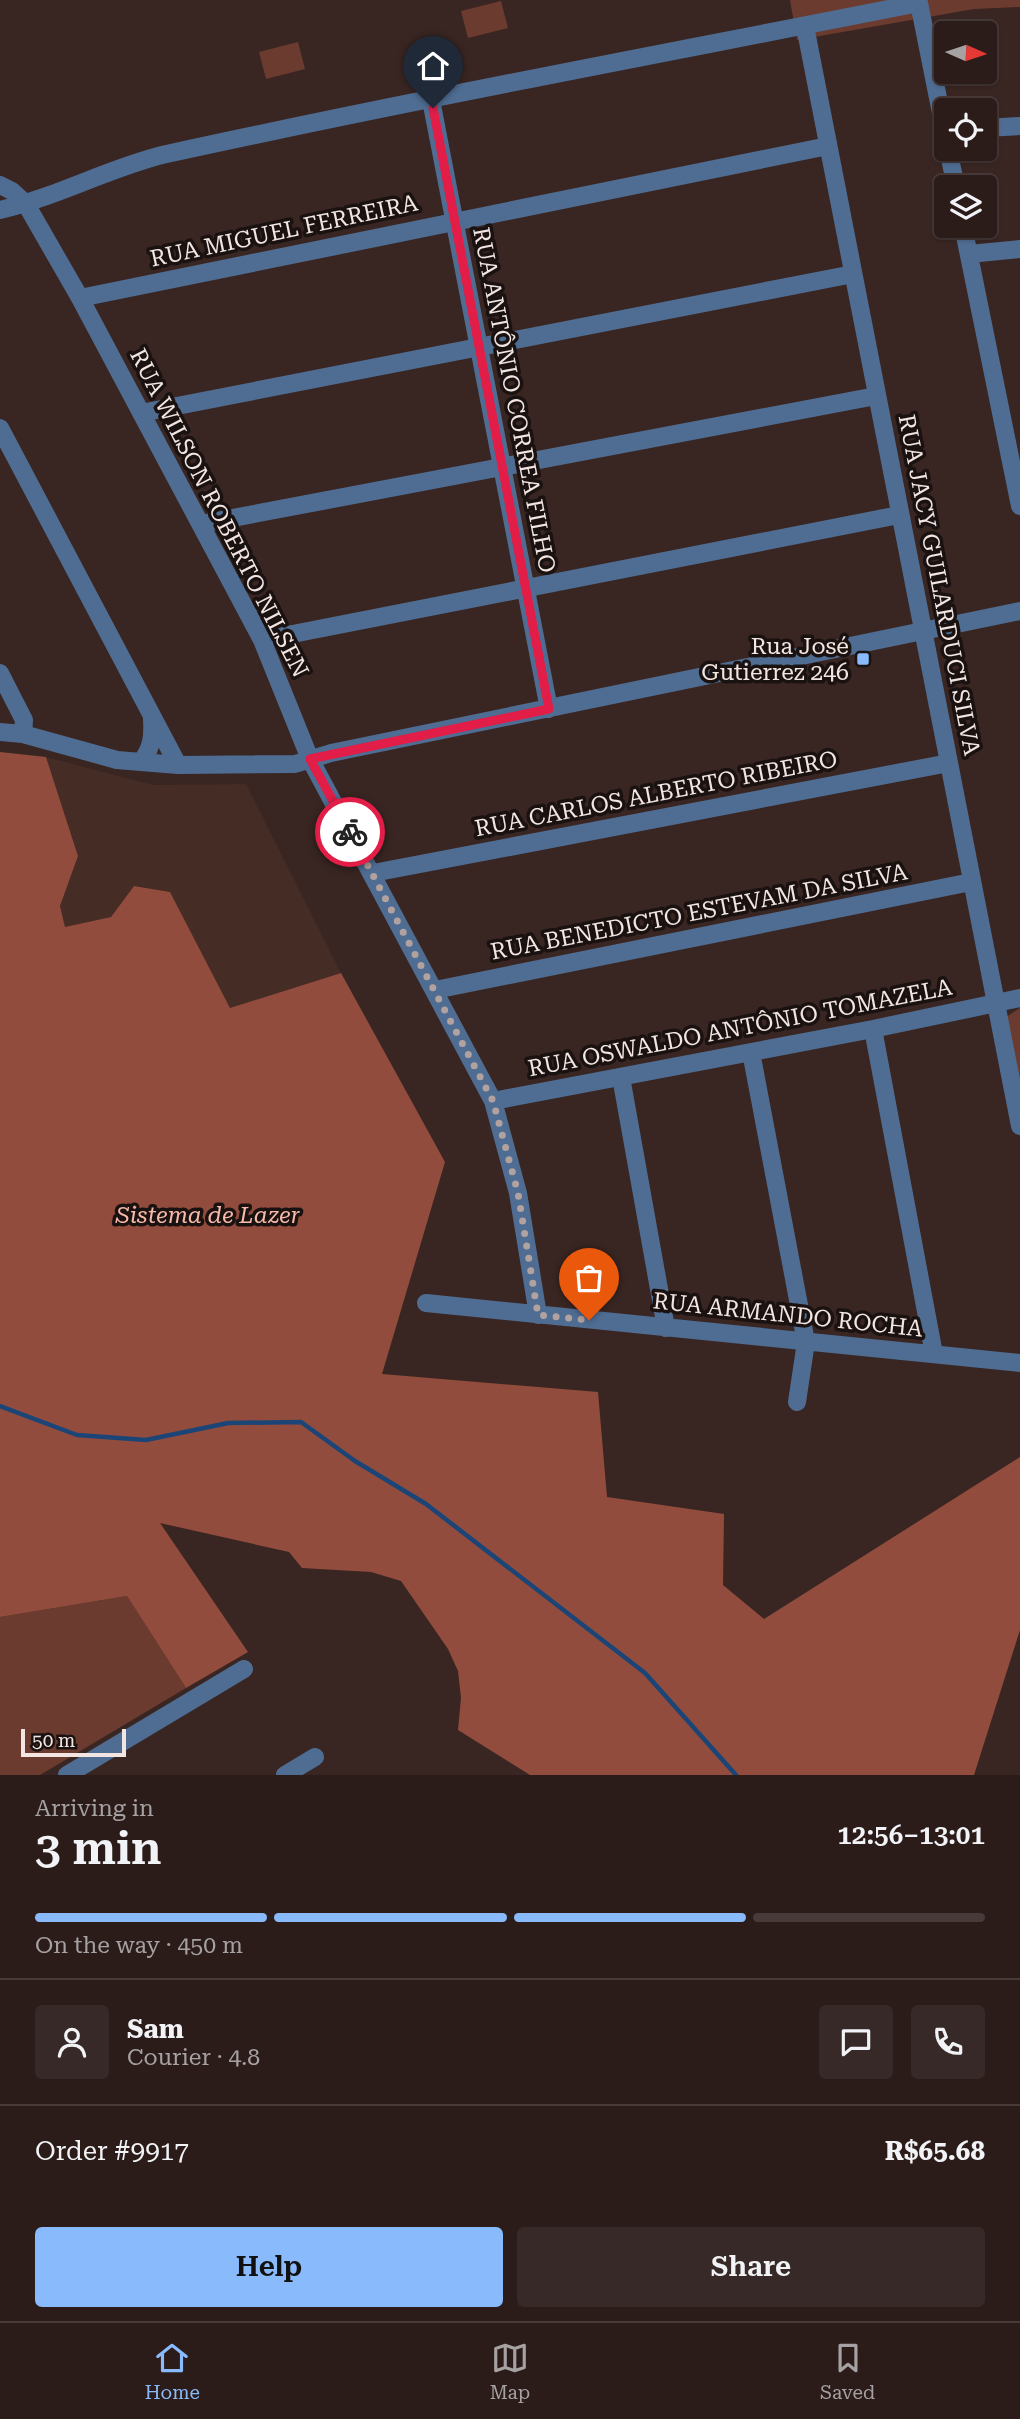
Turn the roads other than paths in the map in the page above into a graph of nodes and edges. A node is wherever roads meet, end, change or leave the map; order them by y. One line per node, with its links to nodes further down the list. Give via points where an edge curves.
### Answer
1 (805, 26): 2 (street, via 919,3); 3 (street); 6 (street, RUA JACY GUILARDUCI SILVA)
2 (938, 98)
3 (432, 100): 8 (street, via 130,163); 10 (street, RUA ANTÔNIO CORREA FILHO)
4 (1020, 126): 5 (street)
5 (997, 127)
6 (828, 146): 10 (street, RUA MIGUEL FERREIRA); 14 (street, RUA JACY GUILARDUCI SILVA)
7 (2, 186): 8 (street); 9 (street, via 8,197)
8 (26, 204): 9 (street); 15 (street, RUA WILSON ROBERTO NILSEN)
9 (0, 210)
10 (455, 222): 15 (street, RUA MIGUEL FERREIRA); 16 (street, RUA ANTÔNIO CORREA FILHO)
11 (966, 238): 13 (street)
12 (1020, 249): 13 (street)
13 (969, 254): 21 (street)
14 (853, 274): 16 (street); 17 (street, RUA JACY GUILARDUCI SILVA)
15 (80, 298): 18 (street, RUA WILSON ROBERTO NILSEN)
16 (479, 347): 18 (street); 20 (street, RUA ANTÔNIO CORREA FILHO)
17 (876, 396): 20 (street); 22 (street, RUA JACY GUILARDUCI SILVA)
18 (141, 413): 23 (street, RUA WILSON ROBERTO NILSEN)
19 (0, 428): 30 (street)
20 (502, 467): 23 (street); 24 (street, RUA ANTÔNIO CORREA FILHO)
21 (1020, 506)
22 (899, 515): 24 (street); 26 (street, RUA JACY GUILARDUCI SILVA)
23 (201, 524): 27 (street, RUA WILSON ROBERTO NILSEN)
24 (526, 588): 27 (street); 29 (street, RUA ANTÔNIO CORREA FILHO)
25 (1020, 611): 26 (street)
26 (922, 633): 29 (street); 35 (street, RUA JACY GUILARDUCI SILVA)
27 (261, 640): 33 (street, RUA WILSON ROBERTO NILSEN)
28 (0, 673): 32 (street, via 24,720)
29 (549, 709): 33 (street)
30 (152, 716): 34 (street, via 153,737); 36 (street)
31 (0, 732): 32 (street)
32 (23, 734): 34 (street, via 117,760)
33 (310, 759): 36 (street, via 295,764); 37 (street, RUA WILSON ROBERTO NILSEN)
34 (141, 762): 36 (street)
35 (949, 763): 37 (street, RUA CARLOS ALBERTO RIBEIRO); 38 (street, RUA JACY GUILARDUCI SILVA)
36 (177, 765)
37 (373, 873): 39 (street, RUA WILSON ROBERTO NILSEN)
38 (971, 882): 39 (street, RUA BENEDICTO ESTEVAM DA SILVA); 41 (street, RUA JACY GUILARDUCI SILVA)
39 (435, 990): 45 (street, RUA WILSON ROBERTO NILSEN)
40 (1020, 998): 41 (street, RUA OSWALDO ANTÔNIO TOMAZELA)
41 (996, 1003): 42 (street, RUA OSWALDO ANTÔNIO TOMAZELA); 46 (street, RUA JACY GUILARDUCI SILVA)
42 (873, 1030): 43 (street, RUA OSWALDO ANTÔNIO TOMAZELA); 51 (street)
43 (751, 1052): 44 (street, RUA OSWALDO ANTÔNIO TOMAZELA); 50 (street)
44 (621, 1077): 45 (street, RUA OSWALDO ANTÔNIO TOMAZELA); 49 (street)
45 (493, 1101): 48 (street, RUA WILSON ROBERTO NILSEN, via 518,1193)
46 (1020, 1126)
47 (426, 1303): 48 (street, RUA ARMANDO ROCHA)
48 (538, 1315): 49 (street, RUA ARMANDO ROCHA)
49 (666, 1328): 50 (street, RUA ARMANDO ROCHA)
50 (806, 1342): 51 (street, RUA ARMANDO ROCHA); 53 (street)
51 (934, 1354): 52 (street, RUA ARMANDO ROCHA)
52 (1020, 1363)
53 (797, 1402)
54 (244, 1669): 56 (street)
55 (315, 1757): 57 (street)
56 (67, 1775)
57 (285, 1775)

